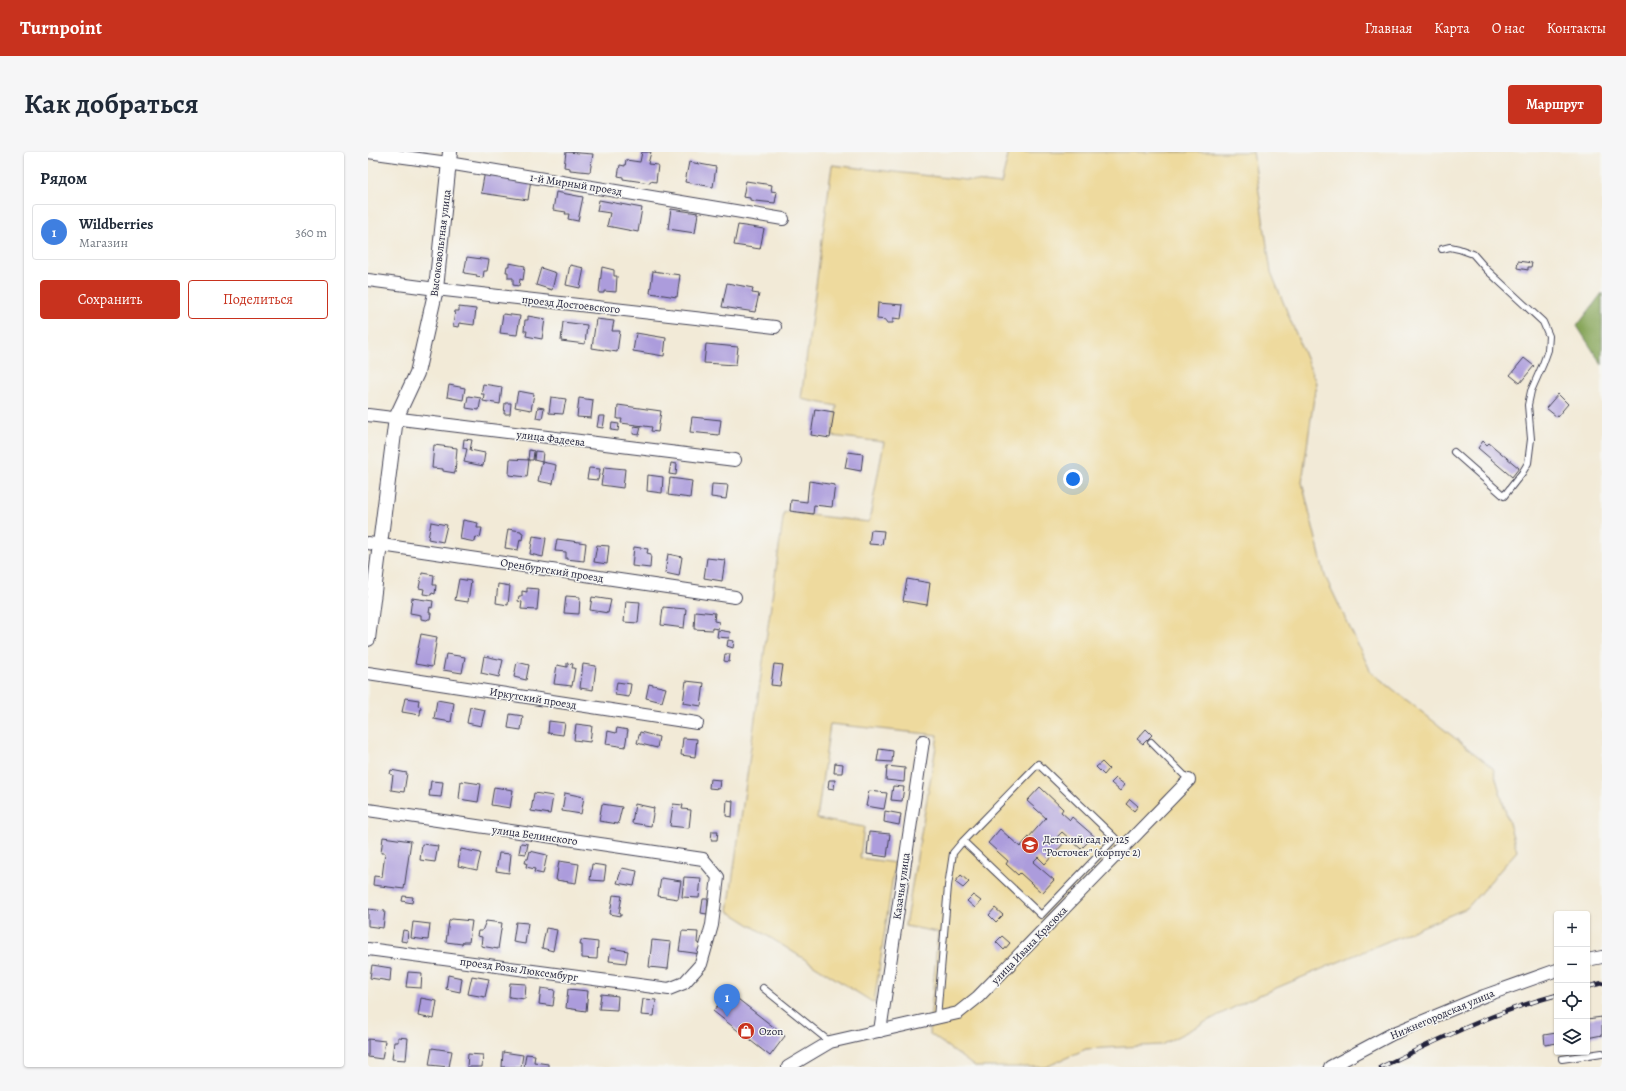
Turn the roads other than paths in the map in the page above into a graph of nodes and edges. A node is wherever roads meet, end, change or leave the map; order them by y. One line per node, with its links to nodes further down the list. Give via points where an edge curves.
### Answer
1 (368, 152): 2 (street, 1-й Мирный проезд)
2 (449, 158): 3 (street, 1-й Мирный проезд); 6 (street, Высоковольтная улица)
3 (783, 219)
4 (1442, 249): 10 (lane, via 1450,247 1473,254 1543,322 1549,336 1548,350 1528,404 1531,439 1528,463 1504,496)
5 (368, 280): 6 (street, проезд Достоевского)
6 (436, 289): 7 (street, проезд Достоевского); 9 (street, Высоковольтная улица, via 417,373)
7 (775, 327)
8 (368, 415): 9 (street, улица Фадеева)
9 (396, 418): 11 (street, улица Фадеева); 12 (street, Высоковольтная улица)
10 (1454, 452)
11 (735, 460)
12 (374, 543): 13 (street, Оренбургский проезд); 14 (street, Высоковольтная улица)
13 (735, 597)
14 (368, 638)
15 (368, 673): 16 (street, Иркутский проезд)
16 (697, 723)
17 (922, 742): 29 (street, Казачья улица)
18 (1151, 742): 19 (lane)
19 (1189, 780): 28 (street, улица Ивана Красюка, via 978,998 958,1013)
20 (368, 810): 27 (street, улица Белинского, via 702,859 718,877 712,925 700,964 684,983)
21 (964, 841): 21 (lane, via 1038,764 1115,838 1041,916); 28 (lane, via 953,853)
22 (368, 949): 27 (street, проезд Розы Люксембург)
23 (1602, 957): 24 (street)
24 (1590, 959)
25 (1554, 971): 34 (street, Нижнегородская улица, via 1484,996 1392,1034)
26 (763, 988): 30 (lane)
27 (669, 989)
28 (937, 1018): 29 (street, улица Ивана Красюка)
29 (880, 1031): 30 (street, улица Ивана Красюка)
30 (830, 1042): 33 (street, улица Ивана Красюка)
31 (1602, 1053): 32 (lane)
32 (1562, 1059)
33 (788, 1067)
34 (1330, 1067)

